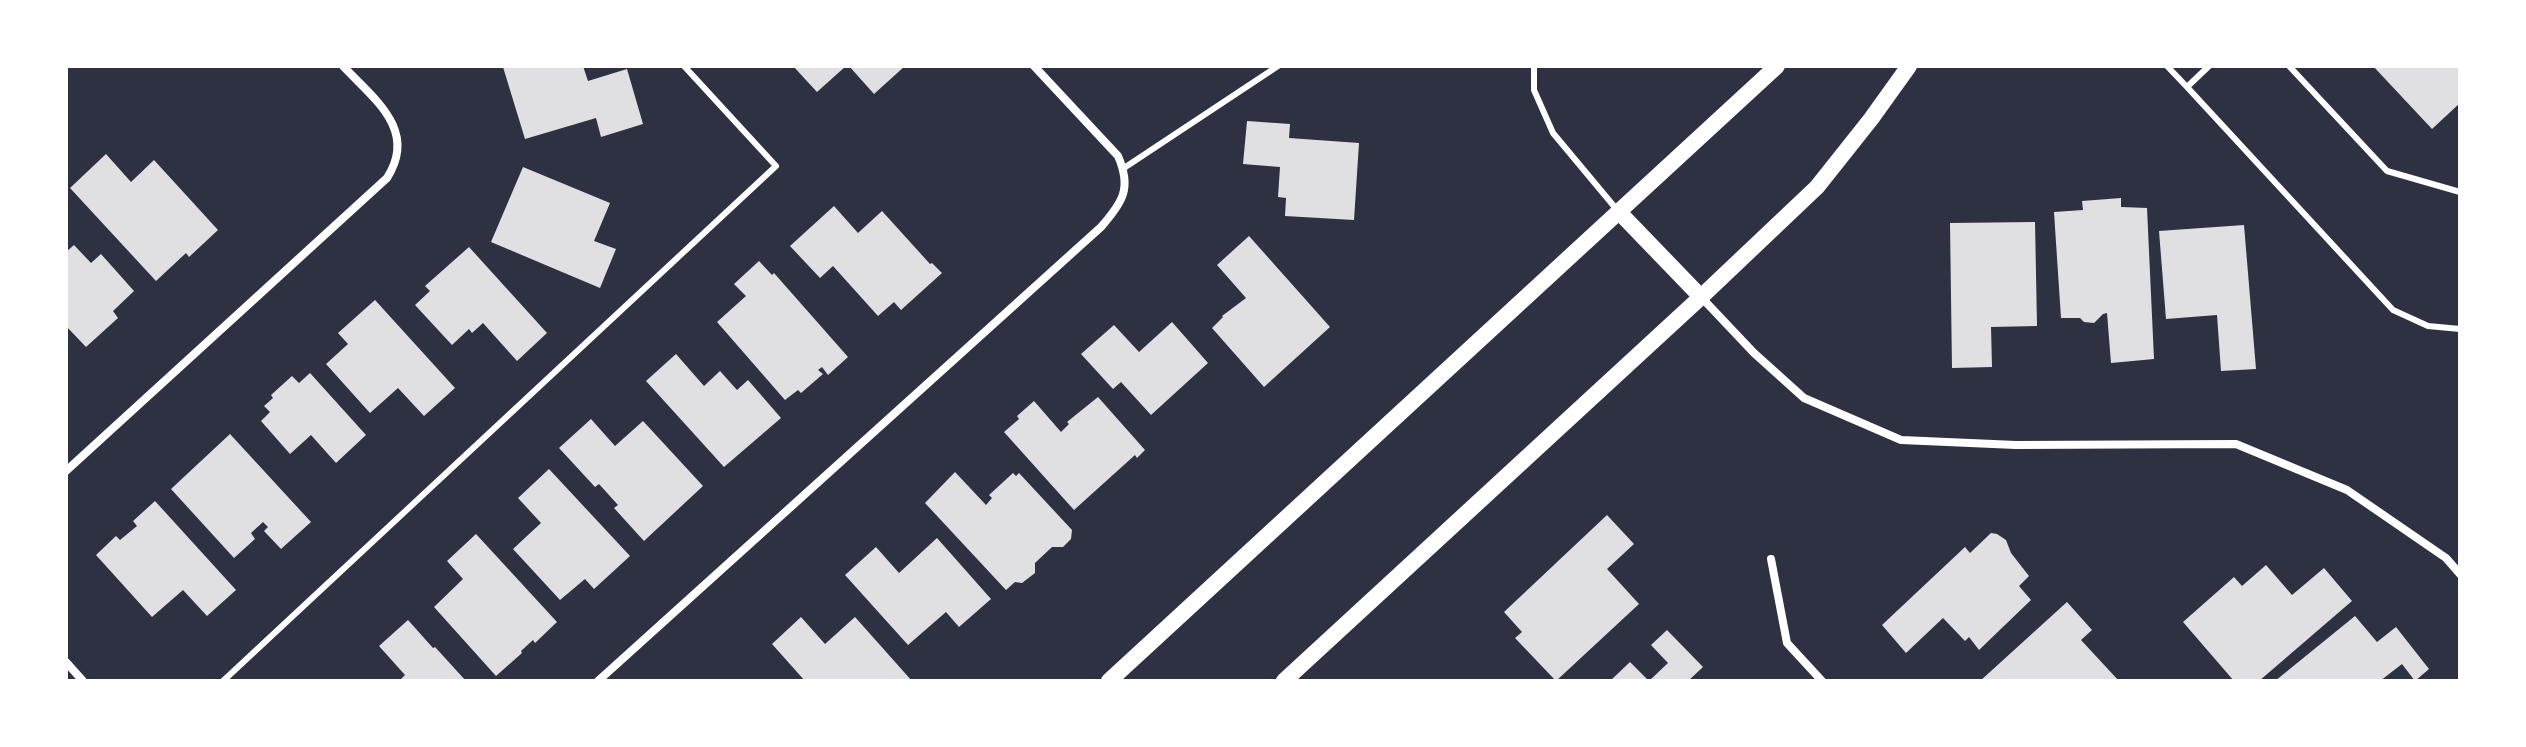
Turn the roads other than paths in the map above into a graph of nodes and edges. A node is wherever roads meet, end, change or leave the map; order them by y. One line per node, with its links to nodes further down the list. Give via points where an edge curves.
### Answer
1 (343, 66): 17 (street, via 395,126 399,148 387,178)
2 (684, 66): 22 (lane, via 776,166)
3 (1034, 66): 12 (street)
4 (1278, 66): 12 (lane)
5 (1534, 66): 14 (lane, via 1534,90 1553,133)
6 (1777, 66): 14 (main road)
7 (1909, 66): 15 (main road, via 1817,187)
8 (2167, 66): 11 (lane)
9 (2209, 66): 11 (lane)
10 (2289, 66): 13 (lane, via 2387,171)
11 (2187, 87): 16 (lane, via 2393,310 2428,326)
12 (1124, 168): 23 (street, via 1120,205 1101,227)
13 (2460, 192)
14 (1619, 212): 15 (main road); 24 (main road)
15 (1701, 297): 19 (street, via 1804,398 1901,440 2236,444 2347,490 2446,558); 25 (main road)
16 (2460, 329)
17 (66, 471)
18 (1771, 559): 26 (street, via 1787,643)
19 (2460, 574)
20 (66, 662): 21 (street)
21 (83, 681)
22 (223, 681)
23 (598, 681)
24 (1109, 681)
25 (1284, 681)
26 (1822, 681)

